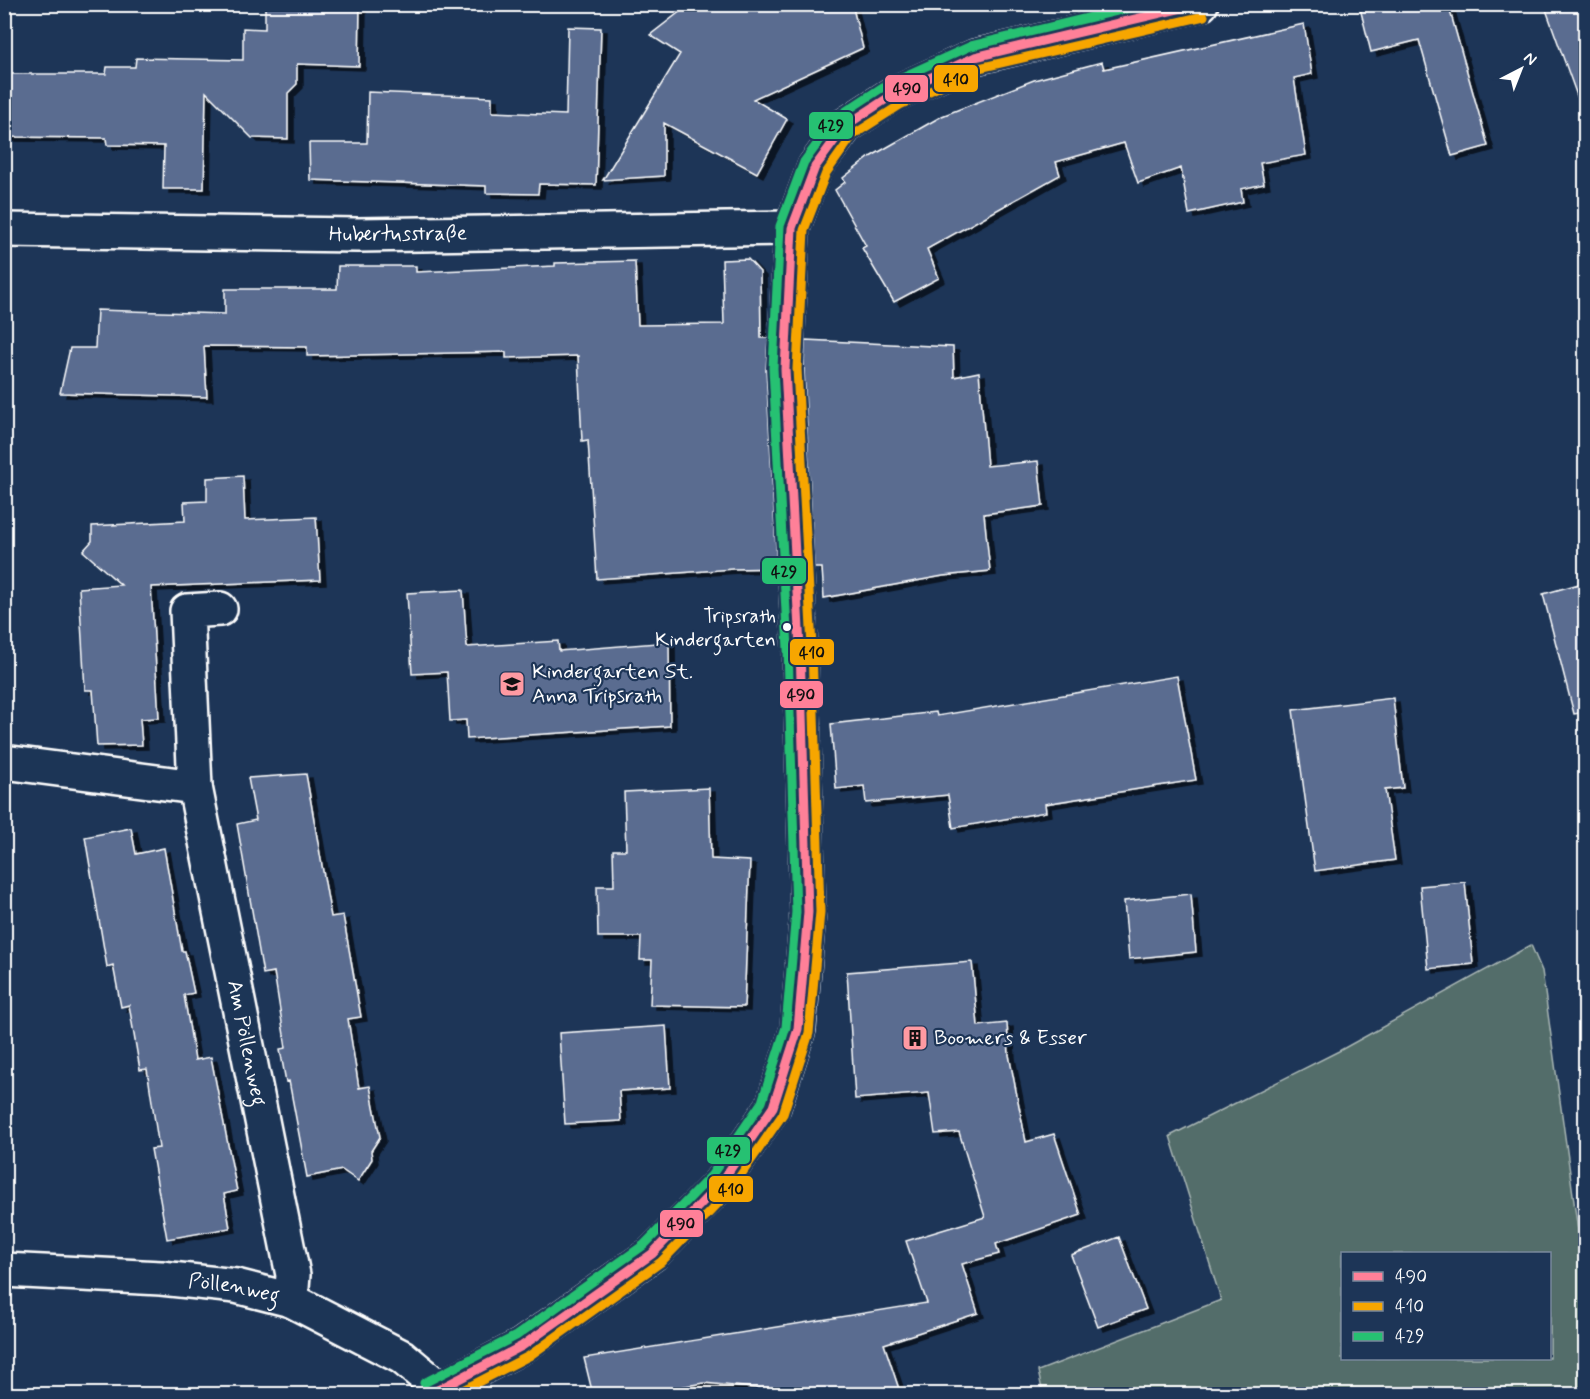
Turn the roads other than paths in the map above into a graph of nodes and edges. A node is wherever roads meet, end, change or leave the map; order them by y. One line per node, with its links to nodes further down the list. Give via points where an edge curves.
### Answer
1 (1201, 4): 2 (street, via 975,57 894,94 845,126 815,167)
2 (792, 228): 3 (street, Hubertusstraße, via 358,235); 9 (street, via 785,369 800,648 808,912 798,1029 772,1107 720,1184 652,1254 522,1346)
3 (4, 230)
4 (219, 609): 6 (street, Am Pöllenweg, via 187,611)
5 (4, 762): 6 (street)
6 (195, 788): 8 (street, Am Pöllenweg, via 293,1275)
7 (4, 1270): 8 (street, Pöllenweg, via 172,1279 236,1286)
8 (291, 1300): 9 (street, Pöllenweg, via 402,1357)
9 (435, 1391)

